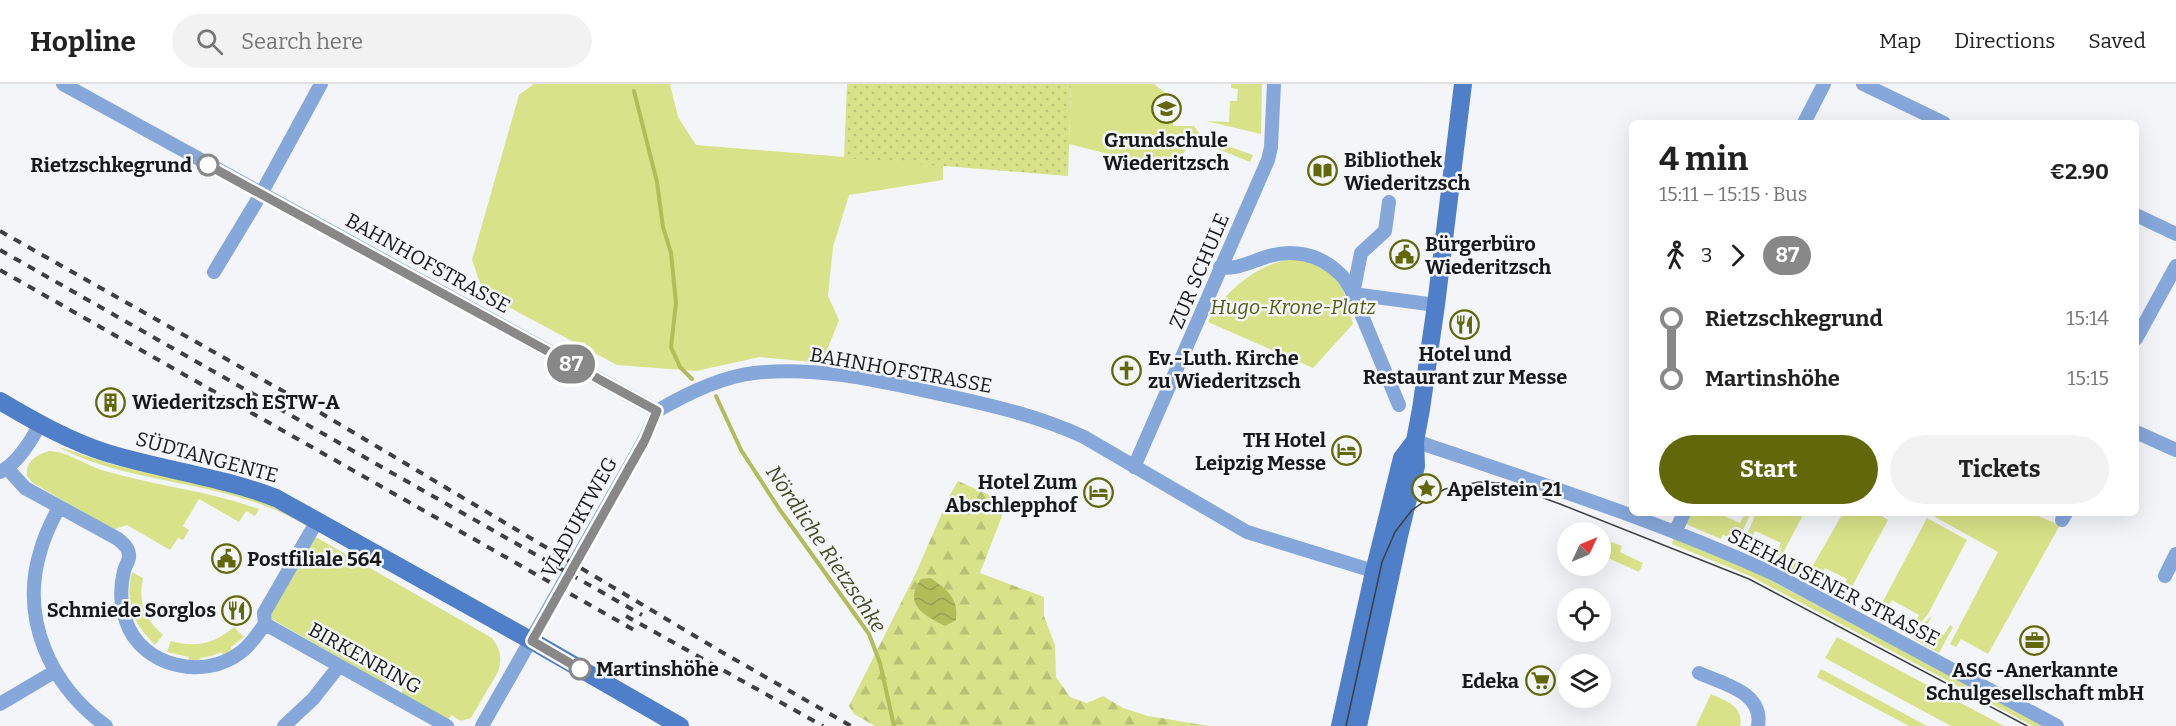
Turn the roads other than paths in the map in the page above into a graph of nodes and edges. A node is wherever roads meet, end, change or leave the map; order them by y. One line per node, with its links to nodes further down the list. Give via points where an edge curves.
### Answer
1 (321, 84): 9 (street)
2 (1274, 84): 14 (street, ZUR SCHULE, via 1268,160)
3 (1463, 84): 17 (street)
4 (1824, 84): 7 (street)
5 (1863, 84): 8 (street)
6 (68, 85): 9 (street, BAHNHOFSTRASSE)
7 (1806, 120)
8 (1938, 120)
9 (261, 194): 15 (street); 21 (street, BAHNHOFSTRASSE)
10 (1389, 202): 16 (street, via 1385,231 1361,253)
11 (2139, 216): 12 (street)
12 (2176, 234)
13 (2176, 266): 18 (street)
14 (1220, 267): 16 (street, via 1230,269 1292,251 1313,256 1341,274); 26 (street, ZUR SCHULE)
15 (214, 272)
16 (1353, 294): 17 (street); 20 (street)
17 (1436, 305): 24 (street)
18 (2139, 334)
19 (0, 401): 22 (street, SÜDTANGENTE)
20 (1399, 405)
21 (657, 411): 26 (street, BAHNHOFSTRASSE, via 726,379 788,371 828,373 1019,412 1084,437); 38 (street, VIADUKTWEG, via 645,440)
22 (40, 424): 27 (street); 32 (street, SÜDTANGENTE, via 105,452 255,490)
23 (2139, 433): 25 (street)
24 (1415, 441): 29 (street, SEEHAUSENER STRASSE); 35 (street, via 1402,458)
25 (2176, 450)
26 (1134, 467): 35 (street, BAHNHOFSTRASSE, via 1247,532)
27 (4, 470): 28 (street, via 25,488)
28 (59, 507): 37 (street, via 127,547 129,557 121,582 126,623 139,643 157,658 179,667 202,668 223,662 241,652); 40 (street, via 40,550 34,590 41,640)
29 (1629, 515)
30 (1632, 516): 33 (street, SEEHAUSENER STRASSE)
31 (1683, 516): 33 (street)
32 (317, 521): 37 (street, via 264,613); 38 (street, SÜDTANGENTE)
33 (1675, 532): 51 (street, SEEHAUSENER STRASSE, via 1776,575)
34 (2176, 554): 36 (street)
35 (1382, 574): 48 (street); 49 (street)
36 (2165, 576)
37 (265, 624): 39 (street, BIRKENRING)
38 (532, 641): 46 (street, VIADUKTWEG); 47 (street, SÜDTANGENTE)
39 (339, 666): 44 (street, via 313,699); 45 (street, BIRKENRING)
40 (54, 672): 42 (street); 43 (street, via 82,706)
41 (1699, 673): 50 (street, via 1745,693 1759,713)
42 (0, 704)
43 (106, 726)
44 (284, 726)
45 (447, 726)
46 (482, 726)
47 (680, 726)
48 (1340, 726)
49 (1358, 726)
50 (1758, 726)
51 (2057, 726)

